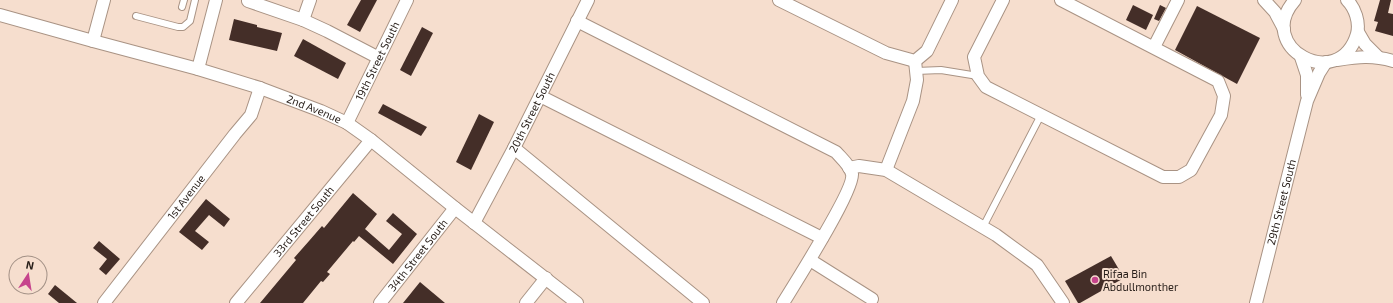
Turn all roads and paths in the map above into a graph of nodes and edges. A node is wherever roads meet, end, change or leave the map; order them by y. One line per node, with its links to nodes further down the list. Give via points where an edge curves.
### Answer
1 (104, 0): 24 (street)
2 (184, 0): 17 (lane)
3 (195, 0): 19 (lane, via 190,21 183,27)
4 (216, 0): 32 (street)
5 (310, 0): 20 (street)
6 (407, 0): 28 (street, 19th Street South)
7 (588, 0): 21 (street, 20th Street South)
8 (779, 0): 31 (street)
9 (952, 0): 31 (street, via 927,51)
10 (1003, 0): 33 (street, via 974,57)
11 (1061, 0): 25 (street)
12 (1178, 0): 25 (street)
13 (1264, 0): 22 (street, via 1276,12)
14 (1295, 0): 22 (street, via 1288,9)
15 (1348, 1): 23 (street, via 1355,10)
16 (248, 2): 20 (street)
17 (182, 7)
18 (0, 15): 24 (street, 2nd Avenue)
19 (136, 16)
20 (303, 20): 28 (street)
21 (577, 21): 35 (street, 20th Street South); 41 (street, via 836,152)
22 (1284, 29): 26 (street, via 1293,50)
23 (1358, 32): 27 (street, via 1365,44); 29 (street, via 1354,44 1346,53)
24 (93, 41): 32 (street, 2nd Avenue)
25 (1154, 47): 37 (street, via 1218,81 1224,96 1221,114 1191,170 1179,177 1163,176)
26 (1302, 57): 29 (street, via 1313,62); 36 (street, 29th Street South, via 1307,75)
27 (1378, 57): 29 (street); 30 (street)
28 (379, 58): 38 (street, 19th Street South)
29 (1331, 61): 36 (street, 29th Street South, via 1319,73)
30 (1393, 61)
31 (915, 66): 33 (lane); 42 (street, via 917,80 913,101)
32 (198, 69): 34 (street, 2nd Avenue)
33 (978, 76): 37 (street, via 986,87)
34 (260, 88): 38 (street, 2nd Avenue); 49 (street, 1st Avenue, via 251,115)
35 (540, 96): 40 (street, 20th Street South); 46 (street)
36 (1307, 101): 58 (street, 29th Street South)
37 (1041, 115): 45 (lane)
38 (347, 123): 39 (street, 2nd Avenue)
39 (371, 140): 43 (street, 2nd Avenue); 51 (street, 33rd Street South)
40 (514, 148): 44 (street, 20th Street South); 55 (street)
41 (849, 168): 42 (street, via 859,166); 46 (street, via 852,175 847,193)
42 (886, 170): 45 (street)
43 (455, 208): 44 (street, 2nd Avenue); 52 (street, 34th Street South)
44 (474, 223): 48 (street, 2nd Avenue)
45 (982, 227): 57 (street, via 1037,265)
46 (822, 238): 47 (street)
47 (810, 260): 50 (street); 56 (street)
48 (546, 278): 53 (street); 54 (street, 2nd Avenue)
49 (105, 302)
50 (871, 302)
51 (236, 303)
52 (380, 303)
53 (526, 303)
54 (577, 303)
55 (703, 303)
56 (783, 303)
57 (1063, 303)
58 (1256, 303)

